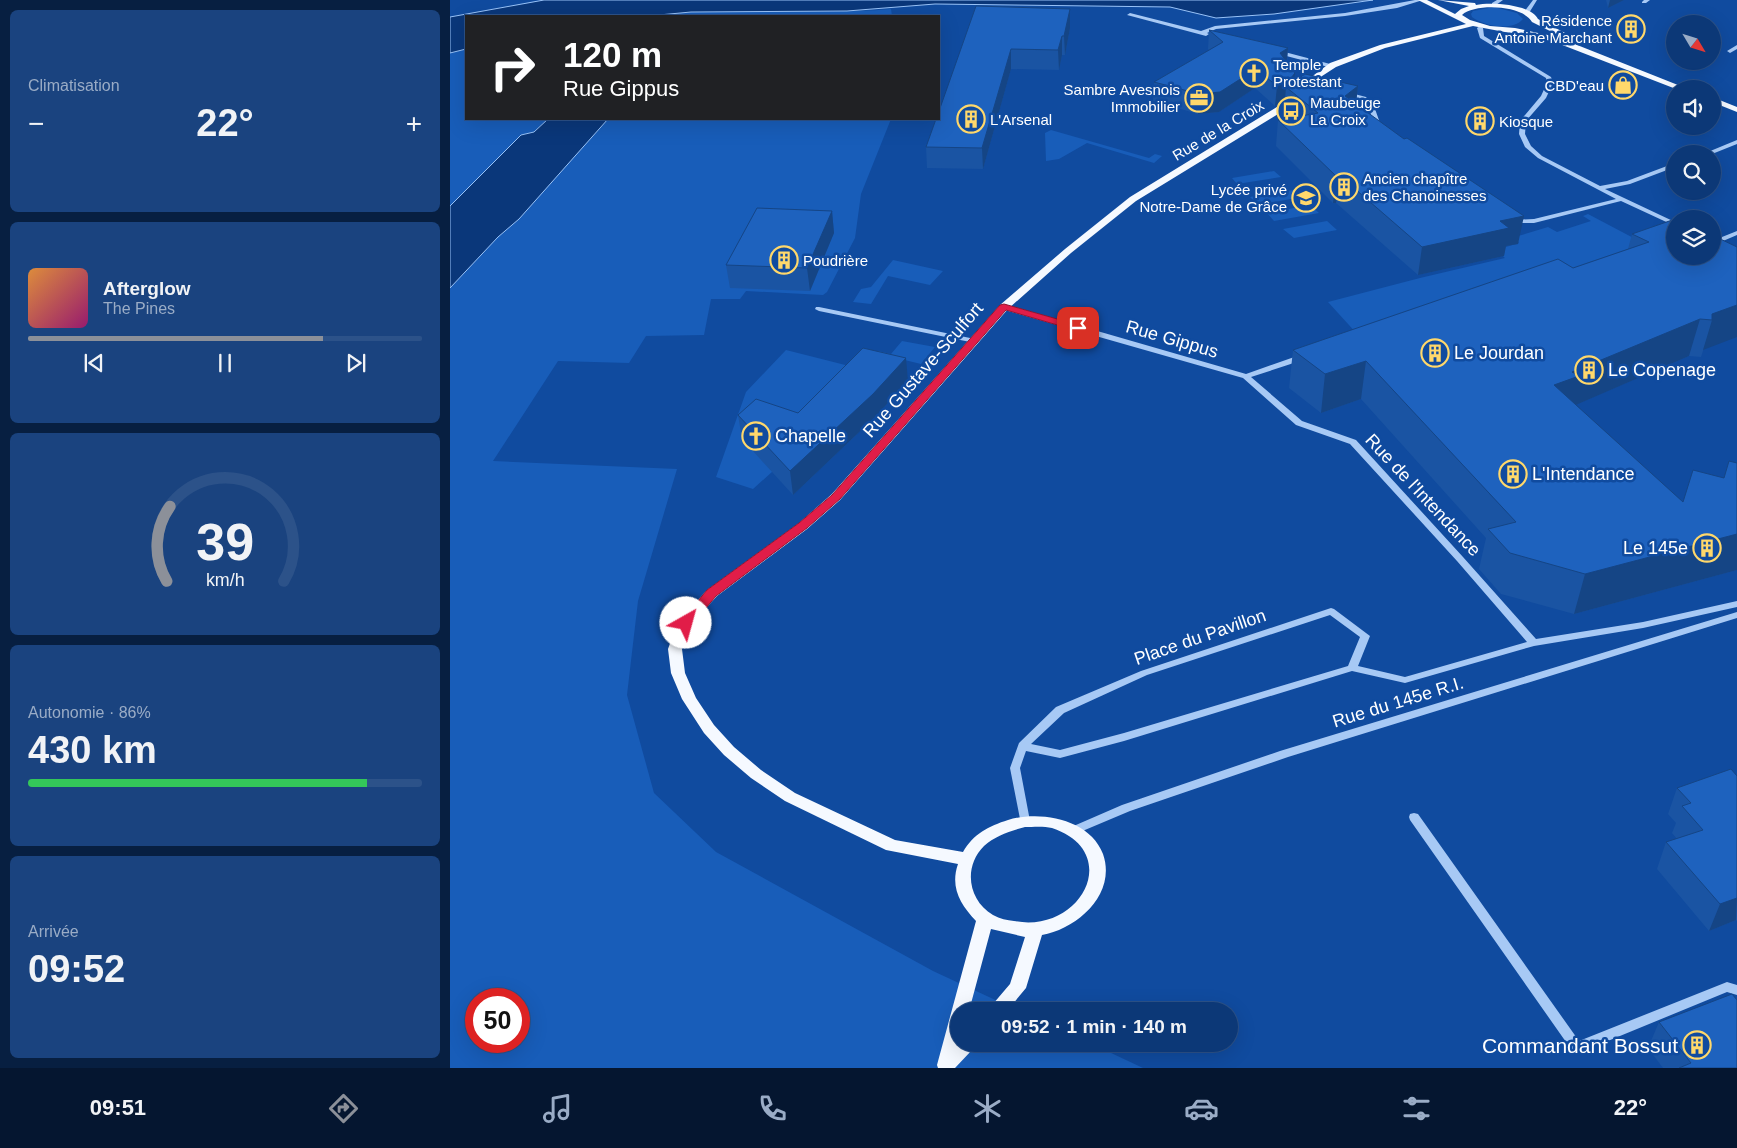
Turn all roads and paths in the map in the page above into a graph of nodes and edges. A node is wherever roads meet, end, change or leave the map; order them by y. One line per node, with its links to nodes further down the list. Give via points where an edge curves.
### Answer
1 (1422, 0): 8 (main road); 13 (street, via 1332,15 1215,28)
2 (1442, 0): 5 (main road)
3 (1535, 0): 6 (street)
4 (1498, 2): 5 (main road); 6 (main road)
5 (1476, 4): 8 (main road, via 1460,10)
6 (1528, 12): 9 (main road)
7 (1130, 15): 13 (street)
8 (1461, 19): 10 (main road)
9 (1534, 20): 12 (main road, via 1527,27); 20 (main road)
10 (1470, 25): 11 (main road); 19 (main road, Rue de la Croix, via 1378,49)
11 (1480, 28): 12 (main road); 29 (street, via 1482,36 1548,76 1550,83 1544,97 1523,121 1522,134 1528,147 1540,157)
12 (1508, 30): 21 (main road, via 1554,39)
13 (1201, 33): 14 (street)
14 (1210, 35)
15 (1737, 47): 17 (street)
16 (1274, 51): 19 (street)
17 (1730, 52): 18 (street)
18 (1737, 56)
19 (1332, 66): 35 (main road, Rue de la Croix, via 1293,100 1133,199 1068,250)
20 (1667, 80)
21 (1666, 82)
22 (1338, 89): 25 (street, via 1364,98 1372,106)
23 (1721, 103): 24 (main road)
24 (1737, 110)
25 (1380, 130)
26 (1737, 142): 27 (street)
27 (1721, 148)
28 (1666, 168): 29 (street, via 1628,183)
29 (1600, 188): 30 (street)
30 (1622, 199): 31 (street, via 1534,222); 32 (street)
31 (1501, 219)
32 (1666, 220)
33 (1737, 233): 34 (street)
34 (1721, 240)
35 (1004, 307): 37 (main road, Rue Gustave-Sculfort); 39 (street, Rue Gippus)
36 (818, 309): 37 (street)
37 (975, 340): 48 (main road, Rue Gustave-Sculfort, via 836,497 803,526 712,593 692,615 675,649 678,673 689,699 709,729 756,774 790,797 892,846)
38 (1308, 355): 39 (street)
39 (1246, 376): 42 (street, Rue de l'Intendance, via 1299,423 1353,442)
40 (1737, 604): 42 (street, via 1643,625)
41 (1737, 615): 47 (street, Rue du 145e R.I., via 1284,754 1126,808)
42 (1534, 643): 43 (street, via 1405,680)
43 (1352, 668): 44 (street, via 1060,754); 44 (street, Place du Pavillon, via 1365,636 1331,611 1144,673 1060,710)
44 (1023, 746): 46 (street, Place du Pavillon, via 1015,768)
45 (1414, 817): 51 (street, via 1577,1048 1727,986)
46 (1025, 821): 47 (main road, via 1054,823); 48 (main road, via 999,828 978,840)
47 (1073, 831): 50 (main road, via 1091,846 1099,867 1097,886 1084,907 1063,923)
48 (966, 859): 49 (main road, via 961,881 967,900)
49 (985, 919): 50 (main road, via 1013,930); 52 (main road)
50 (1035, 932): 53 (main road, via 1018,988)
51 (1737, 990)
52 (962, 1002)
53 (1005, 1002)
54 (950, 1049): 56 (main road)
55 (959, 1052): 56 (main road)
56 (945, 1067)

